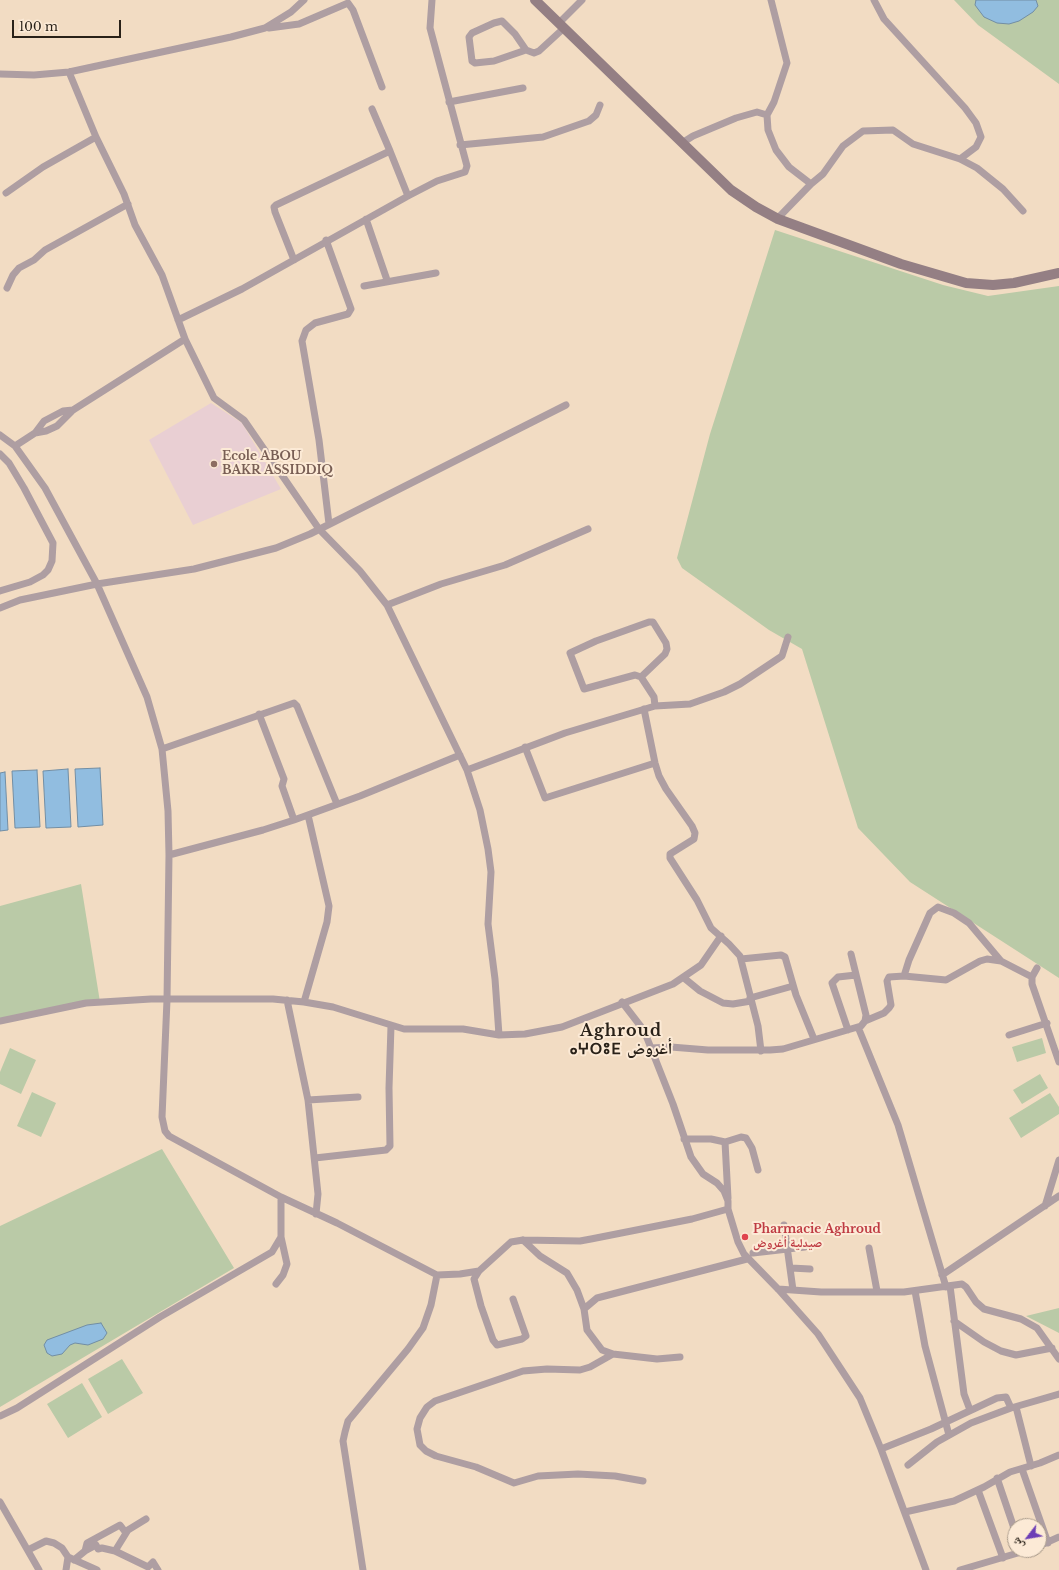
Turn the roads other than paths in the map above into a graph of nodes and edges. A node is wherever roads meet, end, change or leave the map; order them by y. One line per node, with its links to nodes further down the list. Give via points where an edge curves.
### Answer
1 (304, 0): 8 (street, via 291,12)
2 (432, 0): 14 (street, via 430,28)
3 (535, 0): 7 (street)
4 (582, 0): 7 (street)
5 (771, 0): 17 (street, via 787,63)
6 (874, 0): 22 (street, via 884,20 976,123 981,137 976,147)
7 (561, 25): 9 (street, via 539,51 534,53); 19 (street)
8 (265, 28): 10 (street); 12 (street, via 299,24 348,3 353,10)
9 (526, 50): 9 (street, via 475,63 472,61 469,39 472,33 494,22 502,21)
10 (69, 72): 11 (street); 18 (street)
11 (0, 74)
12 (382, 87)
13 (523, 88): 14 (street)
14 (449, 102): 20 (street)
15 (600, 105): 20 (street, via 596,115 589,120 543,137)
16 (372, 109): 21 (street)
17 (768, 115): 19 (street, via 757,112 736,118); 23 (street, via 768,130 776,150 789,167)
18 (96, 137): 24 (street, via 39,170); 26 (street)
19 (682, 143): 29 (street, via 731,190)
20 (460, 145): 25 (street, via 467,166 465,172 437,181)
21 (390, 151): 25 (street); 31 (street, via 274,207)
22 (960, 159): 23 (street, via 913,144 893,130 863,130 843,146 823,174); 27 (street, via 977,168 1004,189)
23 (811, 184): 29 (street)
24 (6, 193)
25 (408, 196): 28 (street)
26 (128, 204): 36 (street, via 45,250 12,275); 37 (street, via 135,225 164,281)
27 (1022, 211)
28 (366, 219): 30 (street); 34 (street)
29 (777, 219): 33 (street, via 901,264 966,283 1014,283)
30 (326, 240): 31 (street); 43 (street, via 351,309 348,314 315,323 306,330 302,341 319,440)
31 (294, 260): 37 (street)
32 (436, 273): 34 (street)
33 (1059, 273)
34 (387, 280): 35 (street)
35 (364, 286)
36 (7, 288)
37 (178, 320): 38 (street)
38 (185, 339): 41 (street, via 73,410 62,411 44,421 35,433); 44 (street, via 214,398 244,420)
39 (566, 405): 43 (street)
40 (0, 435): 41 (street)
41 (15, 446): 46 (street, via 45,488)
42 (0, 454): 47 (street, via 9,463 53,542 52,561 48,570 30,582)
43 (329, 524): 44 (street)
44 (319, 528): 46 (street, via 276,548 201,567); 48 (street, via 360,571)
45 (588, 529): 48 (street, via 505,565 441,584)
46 (97, 584): 49 (street, via 20,600); 56 (street, via 147,697)
47 (0, 591)
48 (387, 605): 57 (street)
49 (0, 608)
50 (788, 638): 52 (street, via 782,656 735,687 690,704)
51 (641, 677): 51 (street, via 635,676 584,689 570,653 596,641 653,622 667,649); 52 (street, via 654,697)
52 (655, 706): 53 (street)
53 (644, 709): 55 (street); 58 (street)
54 (259, 714): 56 (street); 60 (street, via 291,703 297,706); 62 (street, via 284,780 282,786)
55 (525, 747): 58 (street, via 545,798); 59 (street)
56 (162, 750): 63 (street)
57 (460, 755): 59 (street); 60 (street)
58 (655, 763): 64 (street, via 666,789 692,826 696,836 670,854 670,858 697,900 711,928)
59 (467, 770): 85 (street, via 480,810 491,872 488,924 497,992)
60 (337, 804): 61 (street)
61 (308, 815): 62 (street); 77 (street, via 329,906 327,922)
62 (294, 820): 63 (street)
63 (169, 855): 75 (street)
64 (721, 936): 66 (street); 72 (street, via 701,965)
65 (851, 954): 69 (street)
66 (741, 959): 73 (street, via 781,955 785,957); 74 (street)
67 (1002, 961): 70 (street, via 980,961 946,980); 70 (street, via 969,923 954,913 938,907 930,913); 71 (street)
68 (1037, 968): 71 (street)
69 (856, 975): 80 (street, via 866,1015); 84 (street, via 838,977 832,983)
70 (904, 976): 80 (street, via 887,978 889,1008)
71 (1032, 977): 81 (street, via 1032,984)
72 (684, 978): 74 (street, via 700,991 723,1003 733,1004); 78 (street)
73 (793, 986): 74 (street); 87 (street)
74 (751, 999): 89 (street)
75 (167, 1000): 76 (street); 79 (street, via 86,1003); 99 (street, via 162,1118 165,1131 169,1136)
76 (287, 1000): 77 (street); 92 (street)
77 (304, 1002): 82 (street, via 362,1015)
78 (622, 1002): 85 (street, via 562,1027 543,1032); 88 (street, via 642,1028)
79 (0, 1021)
80 (865, 1022): 83 (street)
81 (1047, 1023): 86 (street); 90 (street)
82 (391, 1026): 85 (street, via 404,1029 463,1028); 95 (street, via 390,1146 386,1150)
83 (858, 1027): 84 (street); 116 (street, via 901,1132)
84 (848, 1030): 87 (street)
85 (499, 1035)
86 (1009, 1035)
87 (814, 1039): 89 (street, via 783,1049)
88 (652, 1048): 89 (street); 93 (street, via 674,1104)
89 (761, 1051)
90 (1059, 1062)
91 (358, 1097): 92 (street)
92 (308, 1100): 95 (street)
93 (684, 1140): 94 (street, via 711,1139); 100 (street, via 699,1170 720,1186)
94 (725, 1142): 97 (street, via 746,1138 752,1148); 100 (street)
95 (315, 1158): 103 (street, via 318,1194)
96 (1059, 1160): 101 (street)
97 (758, 1170)
98 (1059, 1196): 101 (street)
99 (281, 1197): 103 (street); 105 (street)
100 (728, 1201): 102 (street)
101 (1046, 1206): 116 (street)
102 (728, 1209): 106 (street, via 692,1219 580,1241); 111 (street, via 738,1242)
103 (316, 1214): 115 (street)
104 (784, 1225): 108 (street)
105 (281, 1237): 117 (street, via 287,1264 284,1275); 133 (street, via 272,1252 160,1317 17,1408)
106 (523, 1240): 114 (street, via 511,1242); 124 (street, via 540,1256 567,1273)
107 (805, 1247): 108 (street)
108 (788, 1248): 110 (street); 112 (street)
109 (869, 1248): 121 (street)
110 (753, 1253)
111 (747, 1259): 119 (street); 124 (street, via 597,1298)
112 (791, 1268): 113 (street); 120 (street)
113 (810, 1269)
114 (479, 1271): 115 (street); 123 (street, via 474,1284 497,1345 526,1336)
115 (437, 1275): 163 (street, via 423,1328 348,1421 345,1432 343,1441)
116 (942, 1276): 118 (street)
117 (276, 1284)
118 (948, 1286): 122 (street); 125 (street); 126 (street, via 964,1285 980,1307 1021,1319 1037,1328)
119 (778, 1289): 120 (street); 136 (street, via 818,1334 843,1370 864,1407)
120 (793, 1290): 121 (street)
121 (877, 1291): 122 (street)
122 (915, 1291): 134 (street, via 925,1346)
123 (513, 1298)
124 (584, 1309): 127 (street, via 591,1336 602,1350)
125 (954, 1321): 126 (street, via 1001,1351 1016,1355); 132 (street, via 964,1394)
126 (1052, 1348): 129 (street)
127 (613, 1354): 128 (street, via 657,1359); 142 (street, via 580,1370 523,1371 435,1401 427,1407 420,1418 417,1437 420,1445 436,1456 476,1467 514,1483 538,1476 578,1474)
128 (680, 1357)
129 (1059, 1359)
130 (1059, 1395): 131 (street)
131 (1013, 1408): 132 (street, via 1008,1399 1003,1397); 135 (street); 139 (street)
132 (970, 1410): 134 (street)
133 (0, 1416)
134 (946, 1422): 135 (street); 136 (street)
135 (949, 1434): 138 (street)
136 (881, 1449): 145 (street)
137 (1059, 1455): 139 (street)
138 (908, 1465)
139 (1031, 1466): 140 (street)
140 (1022, 1469): 141 (street); 152 (street)
141 (997, 1478): 143 (street); 146 (street)
142 (643, 1481)
143 (978, 1490): 145 (street, via 954,1501); 157 (street)
144 (0, 1502): 153 (street)
145 (905, 1512): 164 (street)
146 (1011, 1518)
147 (146, 1519): 149 (street)
148 (113, 1529): 149 (street, via 120,1525); 151 (street); 154 (street, via 87,1543)
149 (126, 1533): 151 (street)
150 (1059, 1537): 152 (street)
151 (121, 1540): 155 (street)
152 (1048, 1543)
153 (28, 1550): 158 (street, via 46,1541 54,1542); 159 (street)
154 (86, 1551): 155 (street, via 96,1545 98,1549); 158 (street)
155 (115, 1551): 162 (street, via 148,1567 153,1562)
156 (1007, 1557): 157 (street)
157 (1003, 1558): 165 (street)
158 (71, 1559): 160 (street); 161 (street)
159 (40, 1570)
160 (66, 1570)
161 (97, 1570)
162 (158, 1570)
163 (363, 1570)
164 (926, 1570)
165 (960, 1570)

